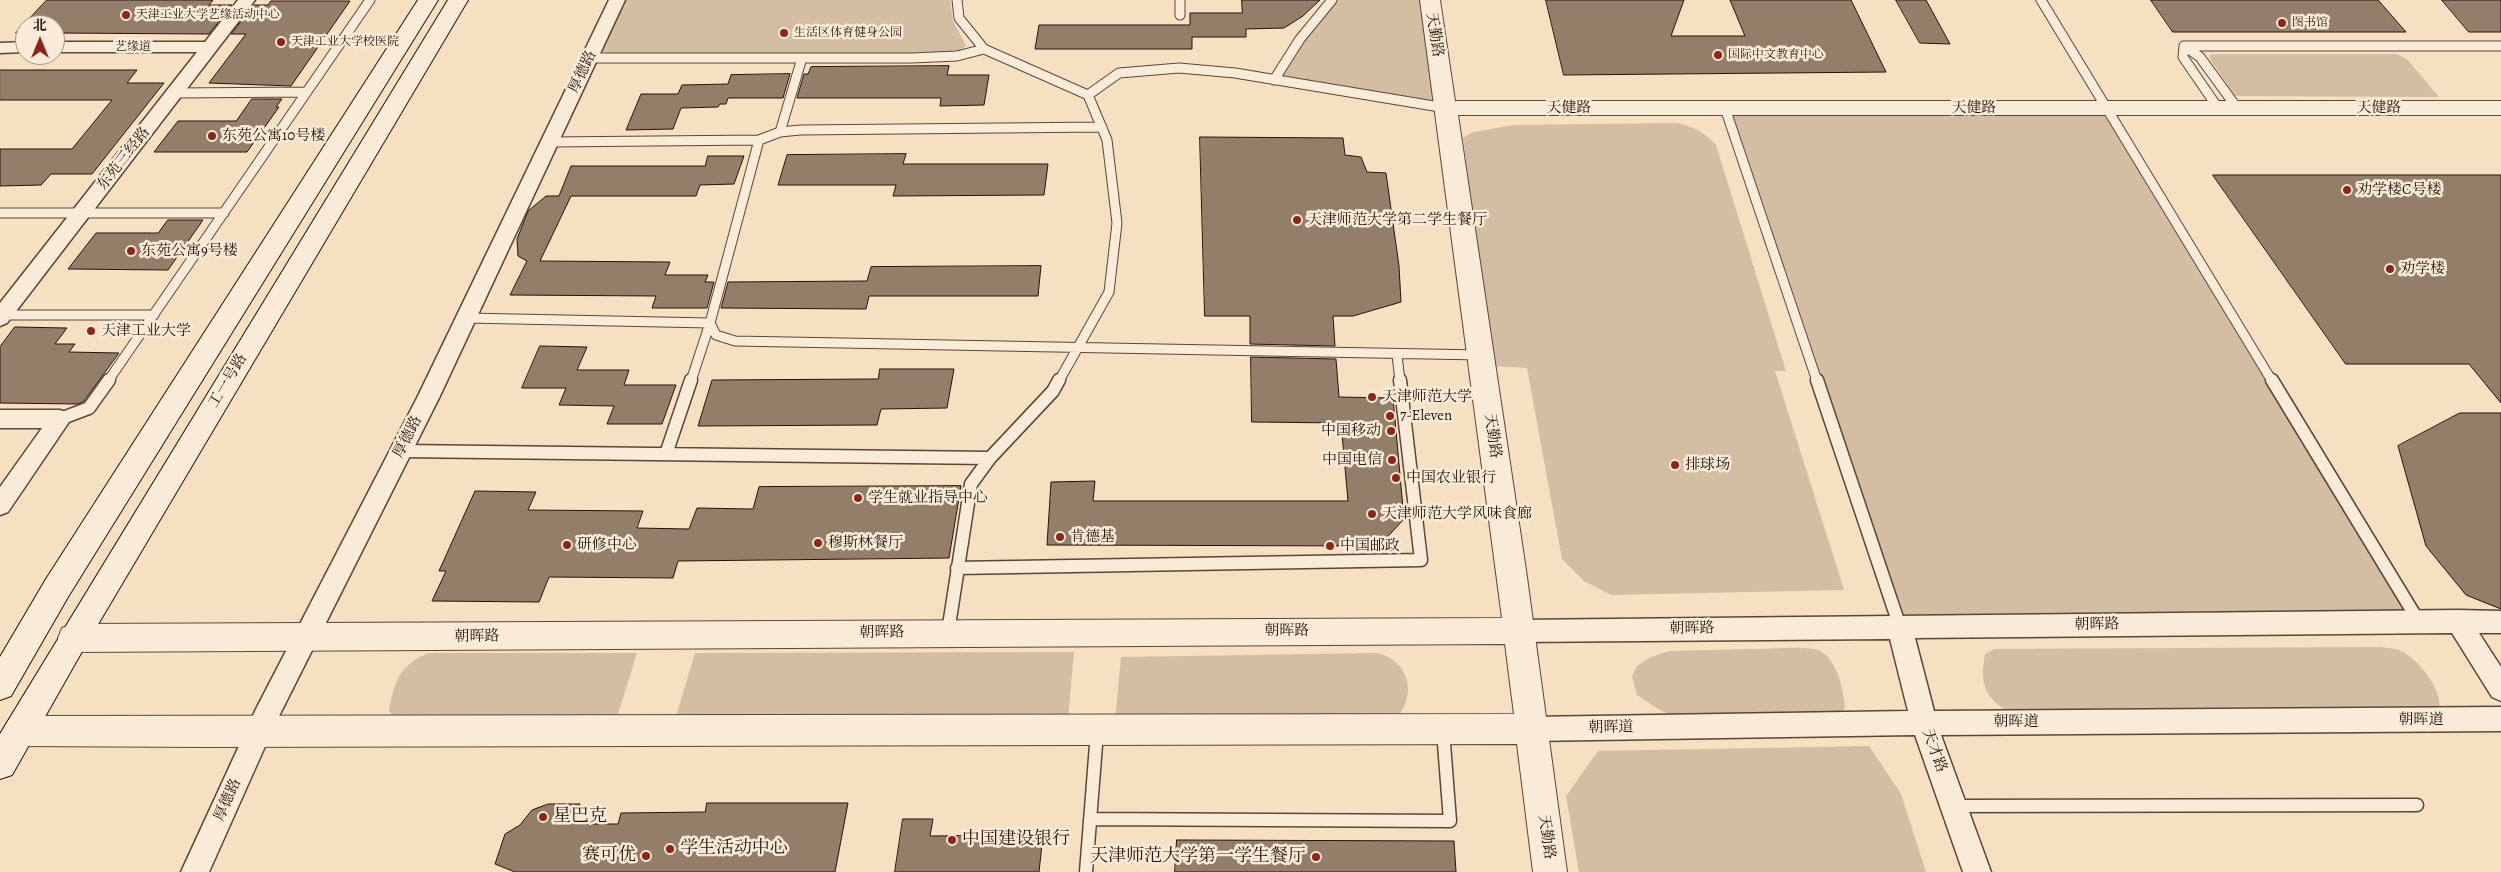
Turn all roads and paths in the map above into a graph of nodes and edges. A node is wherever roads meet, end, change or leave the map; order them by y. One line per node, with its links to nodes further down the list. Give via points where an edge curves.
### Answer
1 (247, 0): 12 (street, 东苑三经路)
2 (370, 0): 22 (lane)
3 (428, 0): 59 (street, via 57,588)
4 (458, 0): 57 (street, 工一号路)
5 (617, 0): 19 (street, 厚德路)
6 (957, 0): 18 (lane, via 959,18)
7 (1180, 0): 11 (lane)
8 (1332, 0): 21 (lane, via 1300,39)
9 (1430, 0): 25 (street, 天勤路)
10 (2041, 0): 27 (lane)
11 (1180, 15)
12 (211, 46): 15 (street, 艺缘道); 23 (street, 东苑三经路)
13 (2184, 46): 14 (lane); 28 (lane, via 2200,57); 28 (lane, via 2183,57)
14 (2501, 46)
15 (65, 47)
16 (0, 48): 17 (street)
17 (15, 48)
18 (984, 49): 20 (lane, via 957,56); 24 (lane)
19 (590, 58): 20 (lane); 33 (street, 厚德路)
20 (802, 58): 31 (lane)
21 (1274, 80): 24 (lane, via 1179,68 1119,73); 25 (lane)
22 (307, 92): 23 (lane); 36 (lane)
23 (175, 93): 35 (street, 东苑三经路)
24 (1088, 95): 30 (lane)
25 (1446, 108): 26 (street, 天健路); 43 (street, 天勤路)
26 (1725, 108): 27 (street, 天健路); 54 (lane)
27 (2106, 108): 28 (street, 天健路); 51 (lane)
28 (2228, 108): 29 (street, 天健路)
29 (2501, 108)
30 (1102, 126): 31 (lane); 41 (lane, via 1108,140 1117,223 1110,292)
31 (780, 132): 32 (lane)
32 (760, 140): 33 (lane); 40 (lane)
33 (550, 142): 39 (street, 厚德路)
34 (0, 213): 35 (lane)
35 (82, 213): 36 (lane); 38 (street, 东苑三经路)
36 (224, 213): 37 (lane)
37 (154, 315): 38 (lane); 45 (lane, via 89,408)
38 (1, 316)
39 (466, 318): 40 (lane); 46 (street, 厚德路)
40 (710, 323): 41 (lane, via 716,335 735,341); 47 (lane)
41 (1078, 349): 42 (lane); 48 (lane, via 1053,391)
42 (1398, 355): 43 (lane); 50 (lane, via 1421,560)
43 (1481, 355): 55 (street, 天勤路)
44 (0, 419): 45 (street)
45 (60, 419): 49 (street)
46 (401, 451): 47 (lane); 58 (street, 厚德路)
47 (666, 454): 48 (lane)
48 (990, 458): 50 (lane, via 971,484)
49 (0, 505)
50 (957, 568): 56 (lane)
51 (2419, 622): 52 (street, 朝晖路); 54 (street, 朝晖路)
52 (2458, 622): 53 (street, 朝晖路); 60 (street)
53 (2501, 622)
54 (1900, 627): 55 (street, 朝晖路); 62 (street, 天才路)
55 (1518, 631): 56 (street, 朝晖路); 65 (street, 天勤路)
56 (948, 632): 58 (street, 朝晖路)
57 (73, 638): 58 (street, 朝晖路); 66 (street, 工一号路)
58 (304, 638): 67 (street, 厚德路)
59 (0, 686)
60 (2501, 688)
61 (2501, 719): 62 (street, 朝晖道)
62 (1924, 723): 65 (street, 朝晖道); 70 (street, 天才路)
63 (1097, 728): 64 (street); 67 (street); 71 (lane)
64 (1443, 729): 65 (street); 71 (lane, via 1450,821)
65 (1531, 729): 74 (street, 天勤路)
66 (18, 731): 67 (street); 68 (street, 工一号路)
67 (258, 733): 72 (street, 厚德路)
68 (0, 764)
69 (2417, 805): 70 (lane)
70 (1954, 806): 75 (street, 天才路)
71 (1090, 819): 73 (lane)
72 (195, 872)
73 (1086, 872)
74 (1550, 872)
75 (1977, 872)

